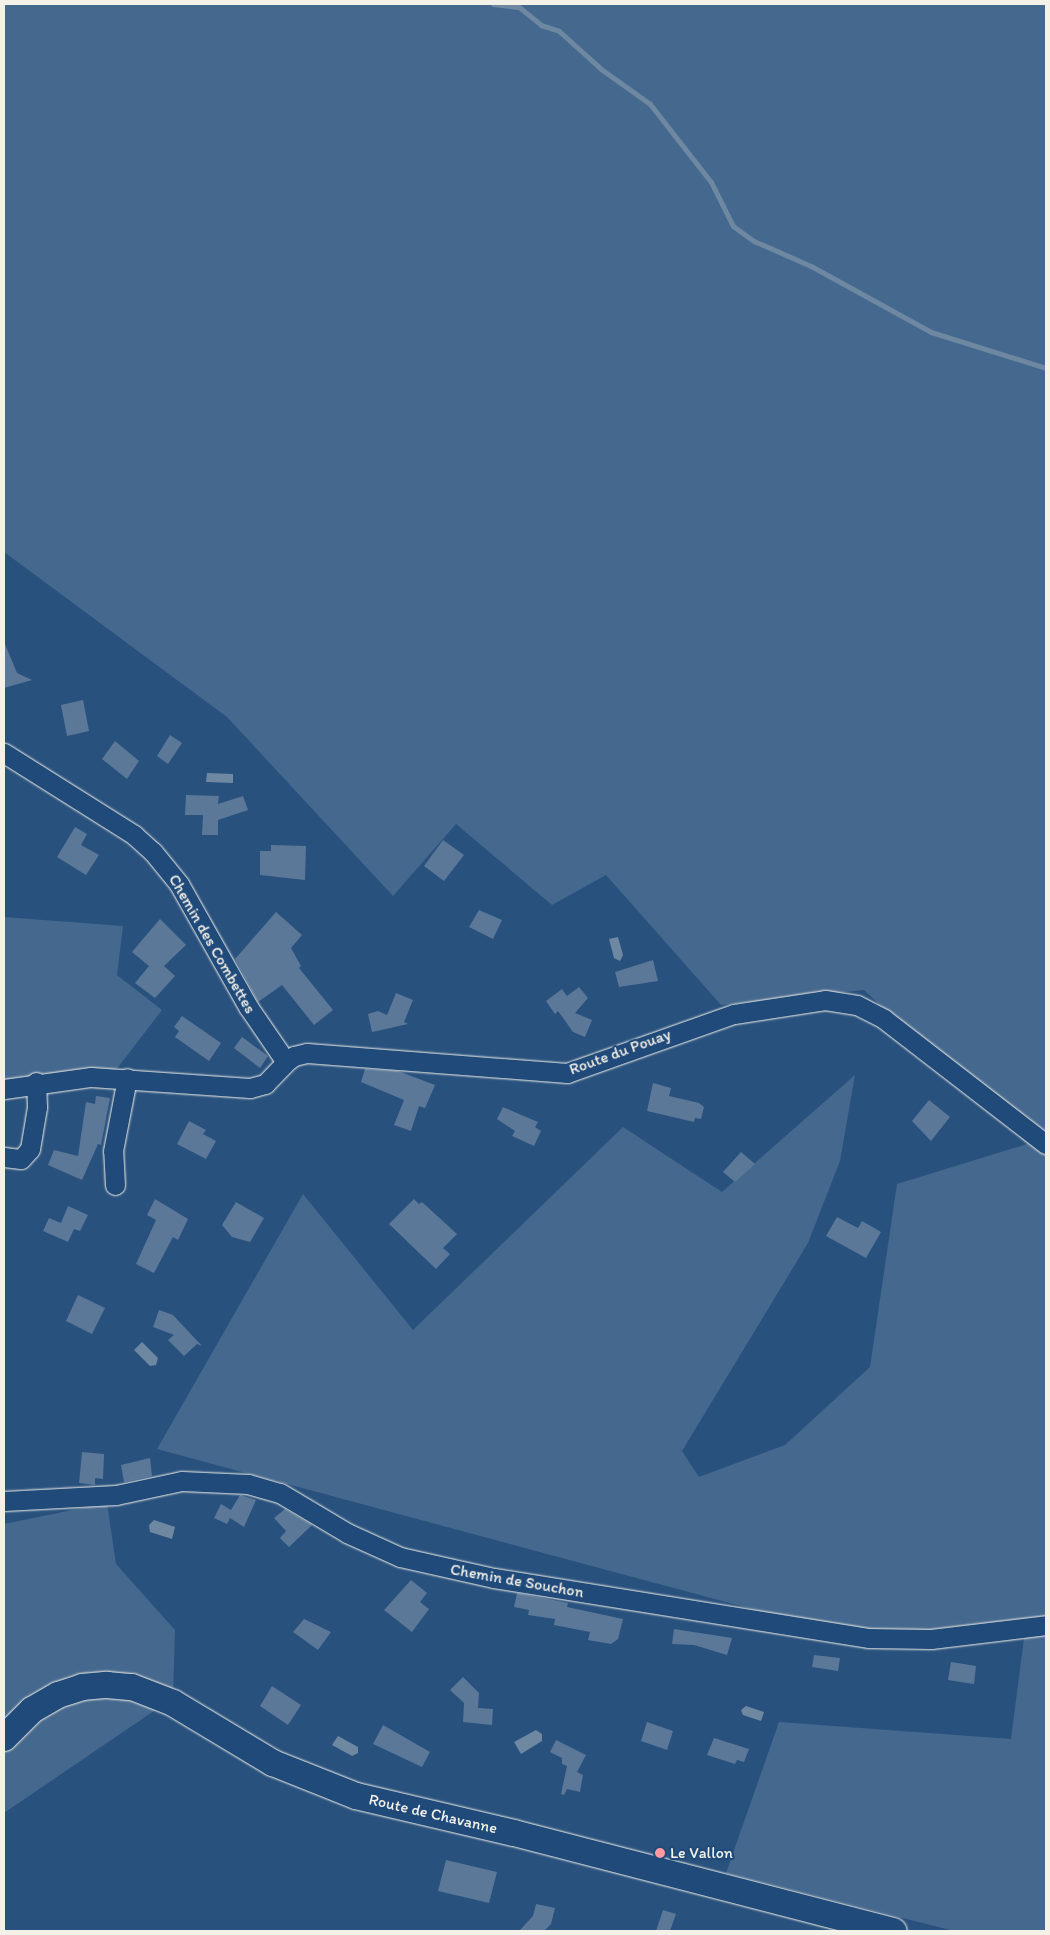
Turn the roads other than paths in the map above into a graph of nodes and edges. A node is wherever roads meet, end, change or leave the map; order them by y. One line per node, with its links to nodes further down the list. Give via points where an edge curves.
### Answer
1 (4, 753): 2 (street, Chemin des Combettes, via 134,835 153,852 179,884 248,1008)
2 (286, 1062): 3 (street, Route du Pouay, via 265,1084 250,1088); 6 (street, Route du Pouay, via 294,1056 314,1054 567,1073 734,1014 825,1000 858,1005 884,1019)
3 (127, 1078): 4 (street, Route du Pouay, via 91,1077); 8 (street, via 113,1151)
4 (36, 1082): 5 (street, Route du Pouay); 7 (street, via 37,1107 30,1148 21,1160)
5 (4, 1089)
6 (1046, 1144)
7 (4, 1157)
8 (115, 1185)
9 (4, 1501): 10 (street, Chemin de Souchon, via 116,1495 182,1481 248,1484 280,1493 347,1533 400,1557 494,1578 869,1638 931,1639)
10 (1046, 1625)
11 (4, 1738): 12 (main road, Route de Chavanne, via 32,1710 58,1695 99,1686 132,1687 173,1703 273,1763 347,1793)
12 (894, 1931)

